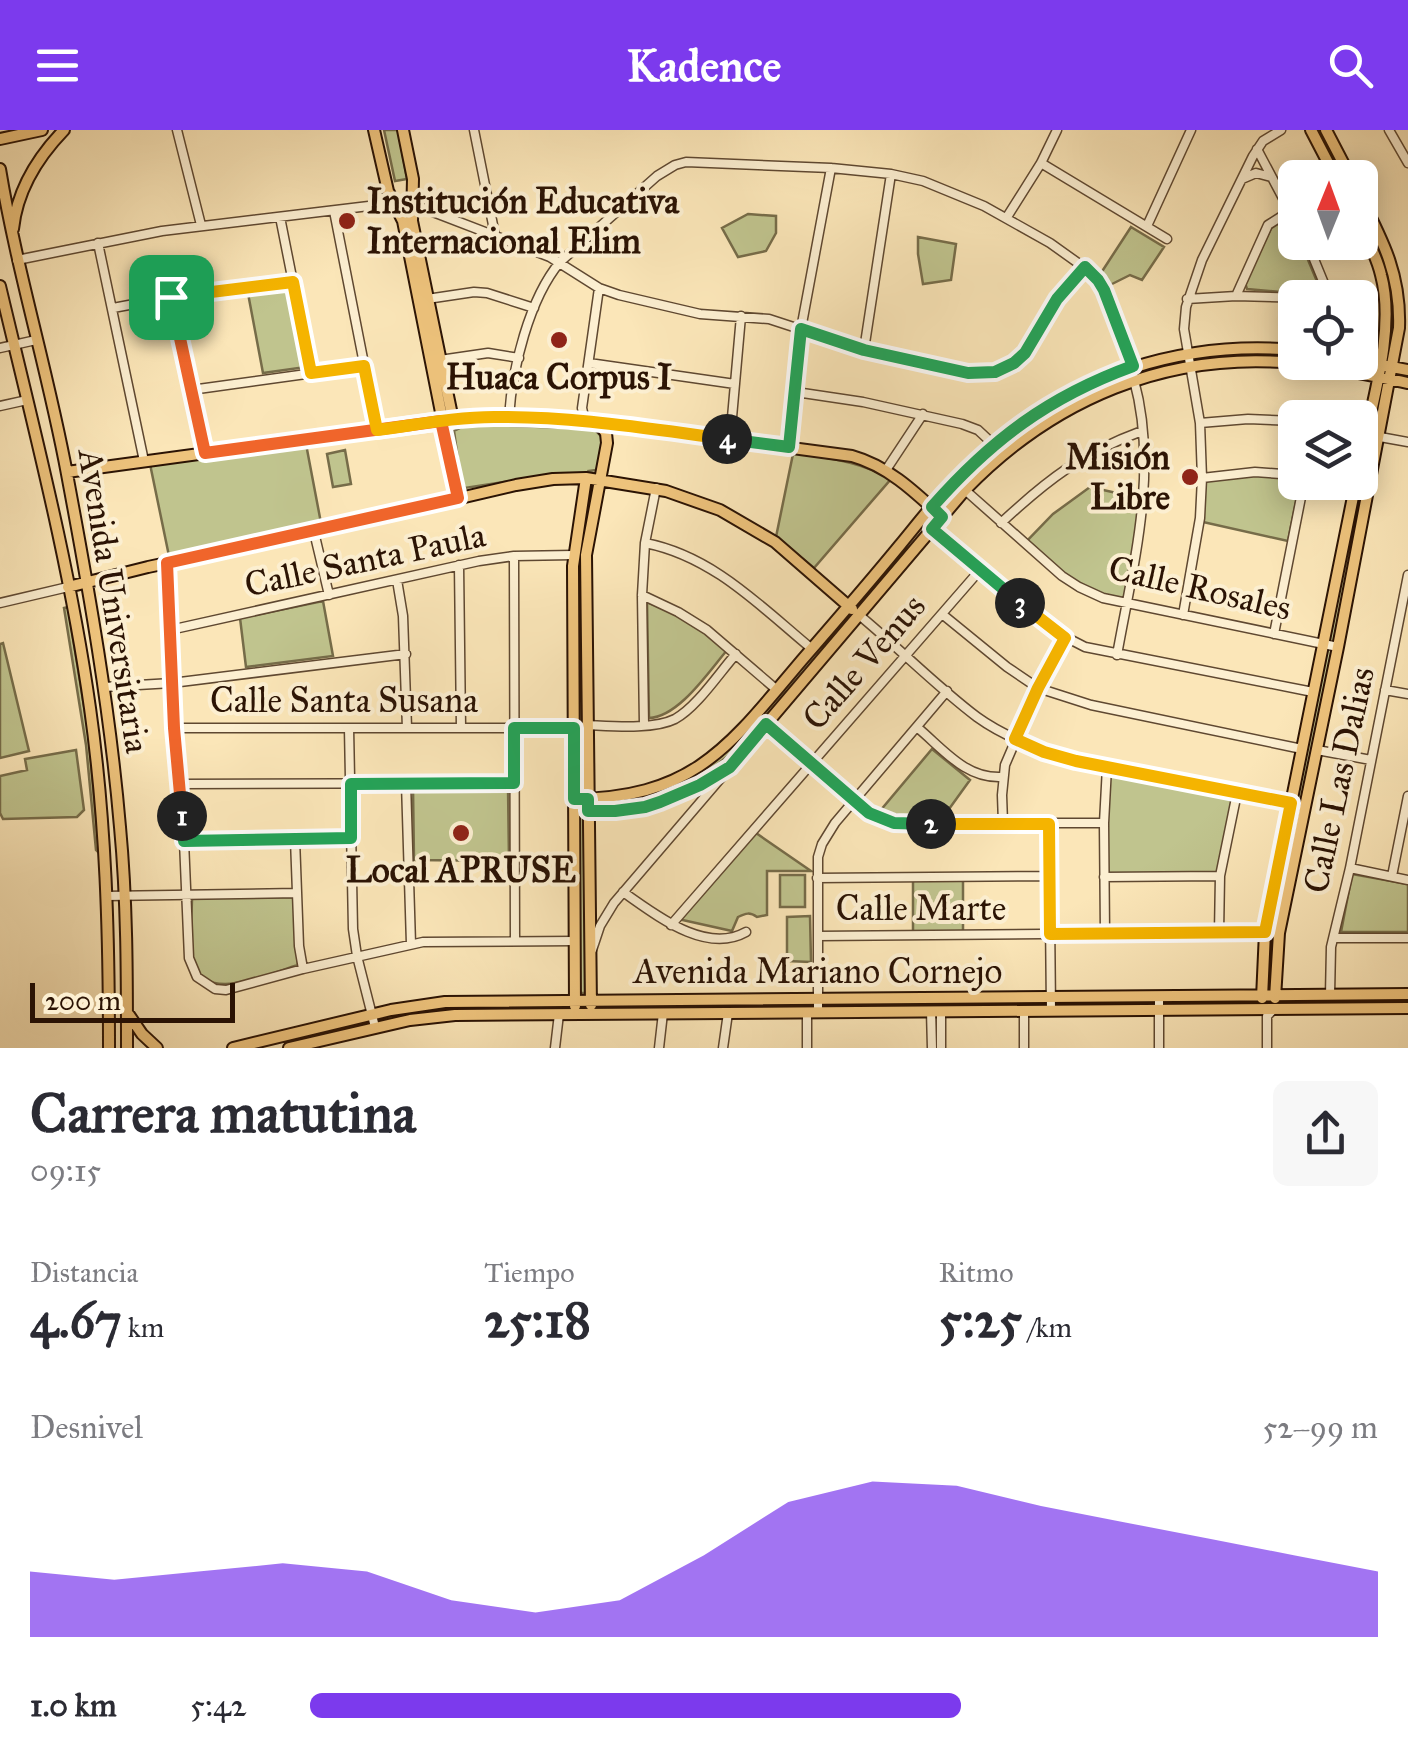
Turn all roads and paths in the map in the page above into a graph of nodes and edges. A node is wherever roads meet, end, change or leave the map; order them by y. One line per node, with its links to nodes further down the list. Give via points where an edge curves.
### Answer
1 (42, 130): 13 (main road)
2 (64, 130): 36 (main road, via 28,180)
3 (176, 130): 31 (street)
4 (374, 130): 25 (main road)
5 (403, 130): 26 (main road, via 413,180)
6 (474, 130): 34 (street)
7 (1057, 130): 18 (street)
8 (1191, 130): 32 (street)
9 (1280, 130): 14 (street)
10 (1312, 130): 16 (main road)
11 (1326, 130): 17 (main road)
12 (1390, 130): 15 (street)
13 (0, 139)
14 (1258, 148): 22 (street); 23 (street)
15 (1407, 157)
16 (1327, 160)
17 (1341, 160)
18 (1041, 163): 29 (street); 32 (street)
19 (831, 168): 21 (street); 40 (street, via 675,165); 54 (street)
20 (0, 169): 36 (main road, Avenida Universitaria)
21 (891, 174): 29 (street); 59 (street)
22 (1271, 177): 23 (street, via 1256,173); 24 (street)
23 (1242, 179): 48 (street)
24 (1278, 190)
25 (396, 204): 26 (street); 27 (street); 85 (main road)
26 (410, 205): 34 (street); 49 (main road)
27 (334, 211): 28 (street); 66 (street)
28 (280, 217): 31 (street); 42 (street)
29 (1007, 217): 41 (street)
30 (1278, 219): 45 (street, via 1268,224)
31 (201, 225): 37 (street)
32 (1147, 226): 35 (street)
33 (1378, 232): 52 (main road)
34 (495, 235): 40 (street)
35 (1167, 239)
36 (12, 240): 38 (main road, Avenida Universitaria)
37 (98, 242): 38 (street); 50 (street)
38 (16, 260): 55 (main road, Avenida Universitaria)
39 (1375, 260): 65 (main road, via 1386,313)
40 (560, 262): 44 (street); 51 (street)
41 (1085, 267): 59 (street, via 1025,353 995,372 968,373); 67 (street, via 1104,290)
42 (293, 282): 46 (street); 70 (street)
43 (0, 286): 56 (main road, Avenida Universitaria)
44 (599, 288): 53 (street, via 700,314); 64 (street)
45 (1236, 296): 47 (street); 48 (street)
46 (171, 297): 50 (street); 77 (street)
47 (1278, 297)
48 (1187, 298): 62 (street)
49 (428, 299): 51 (street, via 487,293); 61 (main road)
50 (112, 308): 99 (street)
51 (534, 308): 60 (street)
52 (1404, 310): 68 (main road)
53 (742, 316): 54 (street); 76 (street)
54 (801, 329): 59 (street); 78 (street)
55 (36, 340): 56 (street); 83 (main road, Avenida Universitaria)
56 (14, 345): 57 (street); 79 (main road, Avenida Universitaria)
57 (0, 348)
58 (1278, 349): 62 (main road)
59 (864, 350)
60 (519, 358): 61 (street, via 488,353); 82 (street)
61 (440, 360): 85 (main road)
62 (1189, 360): 63 (main road); 67 (main road); 73 (main road); 87 (street)
63 (1278, 361)
64 (589, 363): 76 (street); 86 (street, via 582,408)
65 (1380, 364): 68 (main road); 71 (main road)
66 (364, 366): 70 (street); 89 (street)
67 (1133, 366): 95 (main road, via 1055,402)
68 (1393, 367): 69 (main road); 74 (main road)
69 (1408, 370)
70 (311, 373): 77 (street)
71 (1378, 373)
72 (1378, 377): 74 (main road)
73 (1134, 380): 90 (street); 107 (main road, via 1032,431)
74 (1390, 380): 75 (main road); 92 (main road)
75 (1408, 383)
76 (735, 384): 91 (street)
77 (191, 390): 98 (street)
78 (796, 392): 81 (street); 96 (street)
79 (27, 400): 80 (street); 88 (main road, Avenida Universitaria)
80 (0, 406)
81 (922, 414): 95 (street, via 972,426); 100 (street)
82 (508, 417): 85 (main road); 86 (main road)
83 (56, 420): 88 (main road, via 47,434); 101 (main road, Avenida Universitaria)
84 (1278, 420): 87 (street)
85 (447, 421): 89 (main road); 108 (main road)
86 (591, 422): 91 (main road); 105 (main road, via 603,426 607,438)
87 (1200, 422): 104 (street)
88 (34, 427): 125 (main road, Avenida Universitaria)
89 (377, 430): 98 (main road)
90 (1142, 432): 93 (street); 97 (street)
91 (730, 436): 96 (main road)
92 (1380, 436): 94 (street); 139 (main road)
93 (1123, 438): 97 (street); 113 (street, via 1064,470)
94 (1408, 442)
95 (993, 444): 111 (main road)
96 (789, 447): 100 (main road, via 852,456)
97 (1143, 452): 129 (street, via 1142,524)
98 (205, 453): 99 (main road)
99 (144, 461): 101 (main road)
100 (886, 470): 111 (main road)
101 (67, 472): 124 (main road, Avenida Universitaria)
102 (1278, 474): 104 (street)
103 (586, 478): 105 (main road); 108 (main road); 117 (main road)
104 (1202, 478): 133 (street)
105 (600, 479): 106 (main road); 156 (main road, via 586,556)
106 (656, 488): 116 (street); 130 (main road, via 743,522)
107 (965, 490): 112 (main road); 113 (street, Calle Rosales)
108 (458, 498): 115 (main road)
109 (1300, 500): 135 (street)
110 (1352, 500): 137 (main road)
111 (932, 507): 112 (main road); 130 (main road)
112 (942, 517): 114 (main road)
113 (1002, 523): 129 (street, Calle Rosales, via 1070,582)
114 (932, 529): 121 (street); 132 (main road)
115 (314, 532): 119 (main road); 126 (street)
116 (645, 543): 127 (street); 141 (street, via 680,553 724,578)
117 (574, 555): 118 (street, Calle Santa Paula); 162 (main road)
118 (514, 556): 120 (street, Calle Santa Paula); 161 (street)
119 (167, 563): 124 (main road); 134 (street)
120 (459, 565): 123 (street, Calle Santa Paula); 160 (street)
121 (980, 570): 131 (street, Calle Venus); 136 (street)
122 (1408, 576): 138 (street, Calle Las Dalias)
123 (397, 580): 126 (street, Calle Santa Paula); 142 (street)
124 (86, 582): 125 (main road); 148 (main road, Avenida Universitaria)
125 (68, 587): 128 (street); 201 (main road, Avenida Universitaria, via 99,779)
126 (329, 595): 134 (street, Calle Santa Paula)
127 (642, 595): 143 (street, via 690,618); 154 (street)
128 (0, 603)
129 (1126, 604): 133 (street, Calle Rosales); 144 (street)
130 (849, 606): 132 (main road); 141 (main road)
131 (942, 614): 145 (street, Calle Venus); 149 (street)
132 (859, 615): 145 (street); 155 (main road)
133 (1183, 615): 135 (street, Calle Rosales)
134 (170, 630): 146 (street)
135 (1274, 634): 137 (street, Calle Rosales)
136 (1065, 638): 144 (street); 149 (street)
137 (1323, 644): 139 (street, Calle Rosales); 152 (main road)
138 (1394, 644): 140 (street); 150 (street, Calle Las Dalias)
139 (1338, 647): 166 (main road)
140 (1408, 647)
141 (812, 649): 147 (main road)
142 (406, 654): 146 (street); 159 (street)
143 (736, 654): 147 (street); 154 (street, via 684,712)
144 (1117, 654): 152 (street)
145 (906, 655): 151 (street); 168 (street, Calle Venus)
146 (172, 683): 148 (street); 157 (street)
147 (773, 686): 181 (main road, via 732,740 699,767 645,791)
148 (104, 687): 202 (main road, Avenida Universitaria)
149 (1038, 688): 164 (street); 165 (street)
150 (1385, 690): 153 (street); 167 (street, Calle Las Dalias)
151 (948, 692): 163 (street); 164 (street)
152 (1314, 692): 165 (main road)
153 (1408, 694)
154 (644, 724): 156 (street)
155 (766, 724): 168 (street); 169 (main road)
156 (586, 726): 181 (main road)
157 (174, 728): 158 (street, Calle Santa Susana); 173 (street)
158 (349, 728): 159 (street, Calle Santa Susana); 174 (street)
159 (407, 728): 160 (street, Calle Santa Susana)
160 (461, 728): 161 (street, Calle Santa Susana)
161 (514, 728): 162 (street, Calle Santa Susana); 172 (street)
162 (574, 728): 178 (main road)
163 (918, 728): 171 (street, via 967,770); 179 (street)
164 (1015, 739): 170 (street); 171 (street)
165 (1302, 749): 180 (main road)
166 (1317, 750): 167 (street); 222 (main road, via 1279,933)
167 (1371, 760): 191 (street, Calle Las Dalias)
168 (811, 764): 179 (street); 203 (street, Calle Venus)
169 (730, 767): 181 (main road, via 660,802 632,809); 198 (street)
170 (1107, 767): 176 (street); 186 (street)
171 (1002, 776): 185 (street)
172 (514, 783): 175 (street); 212 (street)
173 (180, 784): 174 (street); 190 (street)
174 (351, 784): 175 (street); 188 (street)
175 (406, 784): 214 (street)
176 (1238, 793): 180 (street); 193 (street)
177 (1408, 796): 194 (street)
178 (574, 799): 181 (main road); 182 (main road)
179 (854, 802): 183 (street); 184 (street)
180 (1291, 803): 205 (main road)
181 (588, 805): 182 (main road); 216 (main road)
182 (574, 812): 213 (main road)
183 (869, 813): 184 (street); 185 (street, via 894,823)
184 (842, 815): 196 (street, via 822,844)
185 (1004, 823): 187 (street)
186 (1104, 823): 187 (street); 195 (street)
187 (1049, 824): 192 (street)
188 (351, 838): 189 (street); 215 (street)
189 (296, 839): 190 (street); 199 (street)
190 (184, 841): 200 (street)
191 (1350, 868): 194 (street); 210 (street, Calle Las Dalias)
192 (1050, 876): 196 (street); 207 (street)
193 (1220, 876): 195 (street); 206 (street)
194 (1392, 876): 197 (street)
195 (1104, 877): 208 (street)
196 (817, 878): 209 (street)
197 (1408, 880)
198 (622, 892): 203 (street); 216 (street)
199 (296, 893): 200 (street); 217 (street)
200 (187, 895): 202 (street); 217 (street, via 192,968 205,985 226,990)
201 (106, 896): 202 (street); 242 (main road, Avenida Universitaria)
202 (125, 896): 228 (main road, Avenida Universitaria)
203 (671, 925): 204 (street, via 714,938)
204 (746, 932)
205 (1265, 932): 206 (street, Calle Marte); 221 (main road)
206 (1220, 933): 208 (street, Calle Marte)
207 (1050, 934): 208 (street, Calle Marte); 209 (street, Calle Marte); 223 (street)
208 (1105, 934)
209 (818, 936): 224 (street)
210 (1334, 938): 211 (street); 219 (street, Calle Las Dalias)
211 (1408, 938)
212 (515, 940): 213 (street); 214 (street)
213 (574, 941): 225 (main road)
214 (411, 944): 215 (street)
215 (357, 956): 217 (street); 237 (street)
216 (590, 958): 226 (main road)
217 (303, 969)
218 (1408, 994): 219 (main road, Avenida Mariano Cornejo)
219 (1330, 995): 222 (main road, Avenida Mariano Cornejo)
220 (1159, 996): 221 (main road, Avenida Mariano Cornejo); 223 (main road, Avenida Mariano Cornejo); 231 (street)
221 (1262, 996): 222 (main road, Avenida Mariano Cornejo); 233 (main road)
222 (1275, 996): 233 (main road)
223 (1051, 997): 224 (main road, Avenida Mariano Cornejo); 230 (street)
224 (818, 999): 226 (main road, Avenida Mariano Cornejo); 234 (street)
225 (575, 1000): 226 (main road, Avenida Mariano Cornejo); 237 (main road, Avenida Mariano Cornejo, via 445,1002); 239 (main road)
226 (590, 1000): 240 (main road)
227 (1408, 1008): 233 (main road, Avenida Mariano Cornejo)
228 (127, 1010): 243 (main road, Avenida Universitaria); 244 (main road)
229 (1024, 1010): 230 (main road, Avenida Mariano Cornejo); 232 (main road, Avenida Mariano Cornejo); 253 (street)
230 (1051, 1010): 231 (main road, Avenida Mariano Cornejo)
231 (1159, 1010): 233 (main road, Avenida Mariano Cornejo); 254 (street)
232 (936, 1011): 234 (main road, Avenida Mariano Cornejo); 251 (street); 252 (street)
233 (1268, 1011): 255 (street)
234 (813, 1012): 236 (main road, Avenida Mariano Cornejo); 250 (street)
235 (664, 1013): 236 (main road, Avenida Mariano Cornejo); 240 (main road, Avenida Mariano Cornejo); 248 (street)
236 (728, 1013): 249 (street)
237 (372, 1014): 241 (street); 245 (main road, Avenida Mariano Cornejo)
238 (559, 1014): 239 (main road, Avenida Mariano Cornejo); 241 (main road, Avenida Mariano Cornejo, via 439,1016); 247 (street)
239 (575, 1014): 240 (main road, Avenida Mariano Cornejo)
240 (591, 1014)
241 (375, 1028): 246 (main road, Avenida Mariano Cornejo)
242 (109, 1048)
243 (127, 1048)
244 (157, 1048)
245 (233, 1048)
246 (289, 1048)
247 (555, 1048)
248 (659, 1048)
249 (723, 1048)
250 (807, 1048)
251 (932, 1048)
252 (941, 1048)
253 (1024, 1048)
254 (1159, 1048)
255 (1267, 1048)

